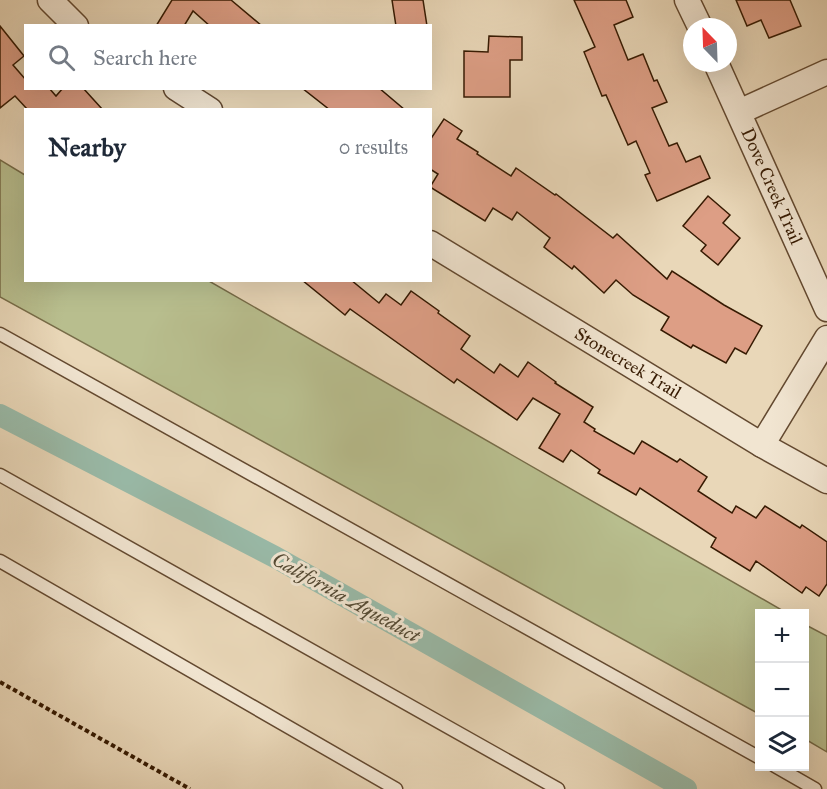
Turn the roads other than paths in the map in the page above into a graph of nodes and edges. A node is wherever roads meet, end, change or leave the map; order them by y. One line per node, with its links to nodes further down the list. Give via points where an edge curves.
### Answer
1 (50, 0): 4 (street)
2 (687, 0): 3 (street)
3 (696, 18)
4 (74, 24)
5 (720, 72): 9 (street, Dove Creek Trail)
6 (827, 72): 9 (street)
7 (179, 90): 8 (street)
8 (207, 108)
9 (739, 112): 11 (street, Dove Creek Trail)
10 (432, 244): 14 (street, Stonecreek Trail)
11 (827, 309)
12 (0, 334): 18 (lane)
13 (827, 338): 14 (street)
14 (762, 445): 16 (street, Stonecreek Trail)
15 (0, 475): 21 (lane)
16 (827, 481)
17 (0, 561): 20 (lane)
18 (755, 756)
19 (784, 771): 22 (lane)
20 (396, 789)
21 (558, 789)
22 (815, 789)

